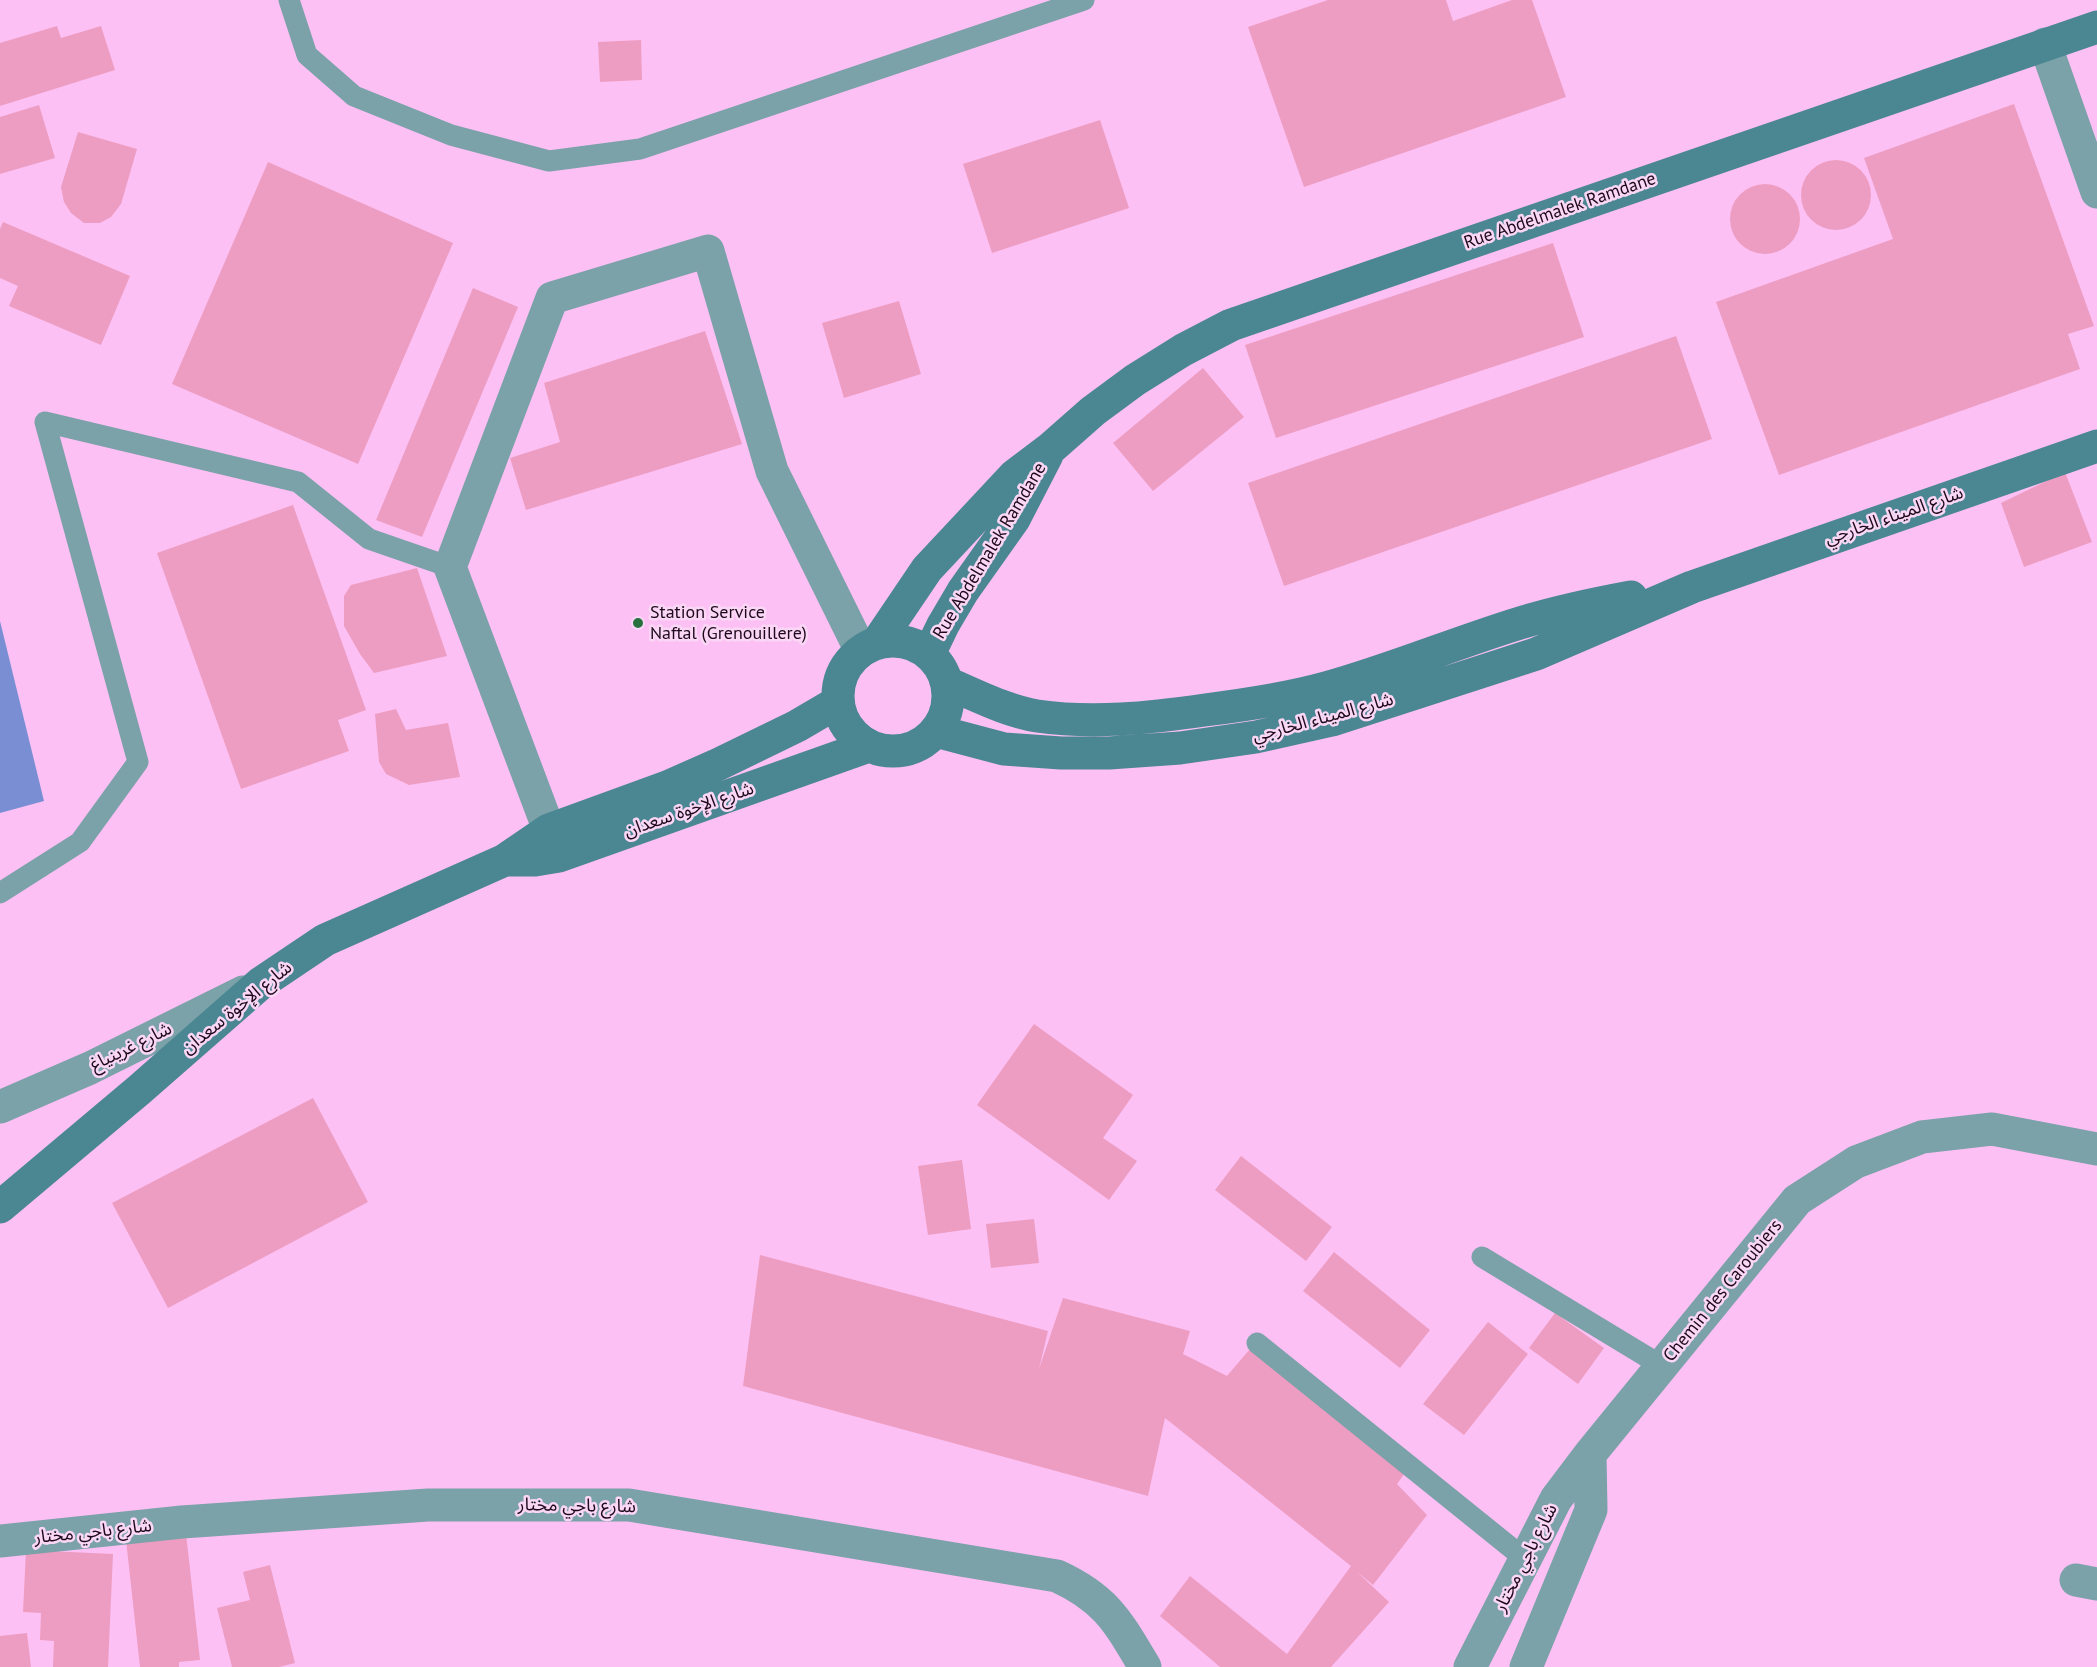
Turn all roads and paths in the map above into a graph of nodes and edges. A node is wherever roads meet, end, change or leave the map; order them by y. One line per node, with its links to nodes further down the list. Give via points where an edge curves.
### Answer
1 (289, 0): 2 (lane, via 308,55 354,96 451,135 549,161 640,149)
2 (1084, 0)
3 (2097, 27): 4 (street, Rue Abdelmalek Ramdane)
4 (2044, 44): 5 (street); 7 (street, Rue Abdelmalek Ramdane, via 1231,326 1135,380)
5 (2097, 192)
6 (2097, 446): 10 (street, شارع الميناء الخارجي)
7 (1051, 448): 9 (street, Rue Abdelmalek Ramdane, via 1014,476); 11 (street, Rue Abdelmalek Ramdane, via 1014,519)
8 (450, 567): 12 (street, via 552,298 708,251 772,471); 18 (street); 20 (lane, via 369,539 298,482 45,422 138,762 80,842)
9 (927, 569): 11 (street); 12 (street, Rue Abdelmalek Ramdane)
10 (1692, 586): 14 (street, شارع الميناء الخارجي, via 1521,623 1325,688 1193,712 1122,720 1035,716); 16 (street, شارع الميناء الخارجي, via 1536,654 1332,720 1256,737 1180,748 1061,753 1004,749)
11 (963, 591): 13 (street, Rue Abdelmalek Ramdane)
12 (869, 647): 13 (street, Rue Abdelmalek Ramdane, via 895,640); 15 (street, Rue Abdelmalek Ramdane, via 850,661 843,673)
13 (929, 654): 14 (street, Rue Abdelmalek Ramdane, via 938,662)
14 (947, 683): 16 (street, via 949,700)
15 (838, 702): 17 (street, via 843,720); 18 (street, شارع الإخوة سعدان, via 758,746 667,787)
16 (936, 731): 17 (street, via 905,750 886,751)
17 (869, 746): 19 (street, شارع الإخوة سعدان, via 559,856)
18 (549, 830): 19 (street, شارع الإخوة سعدان)
19 (505, 860): 21 (street, شارع الإخوة سعدان, via 325,940)
20 (0, 893)
21 (261, 983): 22 (street, شارع غرينياغ, via 90,1068); 24 (street, شارع الإخوة سعدان)
22 (0, 1107)
23 (2097, 1149): 27 (street, Chemin des Caroubiers, via 1992,1129 1922,1137 1856,1162 1797,1200)
24 (0, 1207)
25 (1482, 1257): 27 (lane)
26 (1257, 1342): 30 (lane)
27 (1662, 1366): 28 (street, Chemin des Caroubiers)
28 (1590, 1454): 30 (street, شارع باجي مختار, via 1556,1499); 33 (street, via 1591,1510)
29 (0, 1542): 31 (street, شارع باجي مختار, via 182,1522 428,1505 629,1505 1057,1576 1081,1587 1102,1604)
30 (1525, 1559): 32 (street, شارع باجي مختار)
31 (1145, 1667)
32 (1470, 1667)
33 (1526, 1667)

